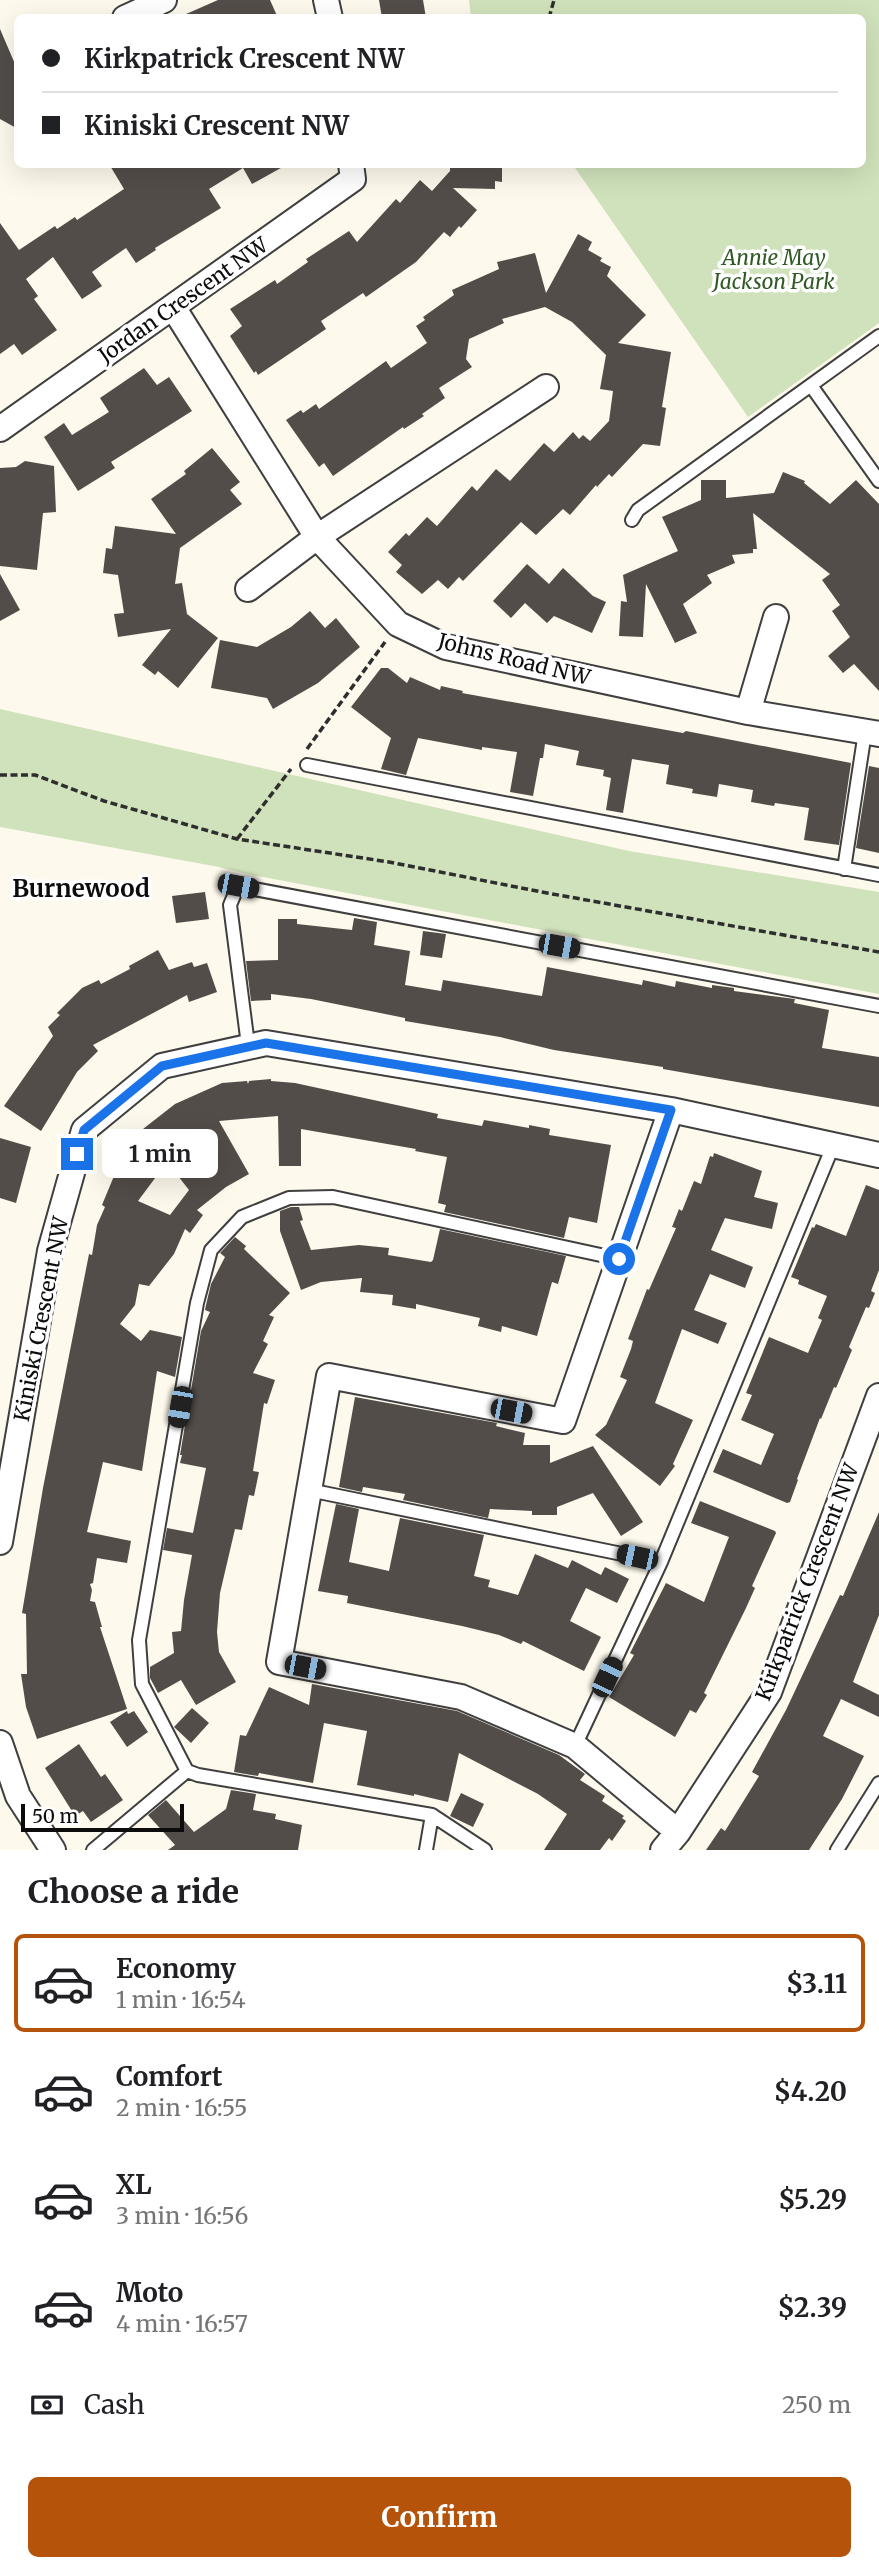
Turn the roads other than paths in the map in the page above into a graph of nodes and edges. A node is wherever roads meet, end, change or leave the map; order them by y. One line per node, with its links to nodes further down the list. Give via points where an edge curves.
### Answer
1 (164, 0): 2 (street)
2 (134, 14)
3 (352, 168): 4 (street, Jordan Crescent NW, via 353,179)
4 (173, 307): 8 (street, Jordan Crescent NW); 11 (street, Johns Road NW)
5 (879, 336): 7 (lane)
6 (547, 387): 11 (street)
7 (812, 387): 9 (lane); 10 (lane, via 638,510)
8 (0, 429)
9 (879, 481)
10 (632, 520)
11 (317, 537): 12 (street); 14 (street, Johns Road NW, via 398,624 446,647)
12 (248, 589)
13 (776, 617): 14 (street)
14 (748, 712): 15 (street, Johns Road NW)
15 (872, 733): 17 (lane)
16 (304, 761): 17 (lane)
17 (844, 869): 18 (lane)
18 (879, 875)
19 (879, 1006): 20 (lane, via 238,886 230,905)
20 (248, 1045): 21 (street, Kiniski Crescent NW, via 266,1043); 27 (street, Kiniski Crescent NW, via 162,1066 84,1130 50,1251)
21 (671, 1110): 22 (street, Kiniski Crescent NW); 24 (street, Kirkpatrick Crescent NW)
22 (833, 1146): 23 (street, Kiniski Crescent NW); 28 (lane)
23 (879, 1155)
24 (619, 1259): 26 (street, Kirkpatrick Crescent NW, via 563,1420 329,1376); 31 (lane, via 333,1197 289,1198 242,1217 211,1250 197,1303 139,1640 142,1684)
25 (879, 1396): 34 (street, Kirkpatrick Crescent NW, via 769,1692)
26 (309, 1489): 28 (lane); 30 (street, Kirkpatrick Crescent NW, via 279,1662 461,1697)
27 (0, 1542)
28 (662, 1562): 30 (lane)
29 (0, 1743): 35 (street, via 18,1796)
30 (575, 1746): 34 (street, Kirkpatrick Crescent NW)
31 (187, 1771): 33 (lane); 36 (lane)
32 (879, 1783): 39 (lane)
33 (432, 1815): 37 (lane); 38 (lane)
34 (670, 1841)
35 (52, 1850)
36 (93, 1850)
37 (426, 1850)
38 (485, 1850)
39 (837, 1850)

